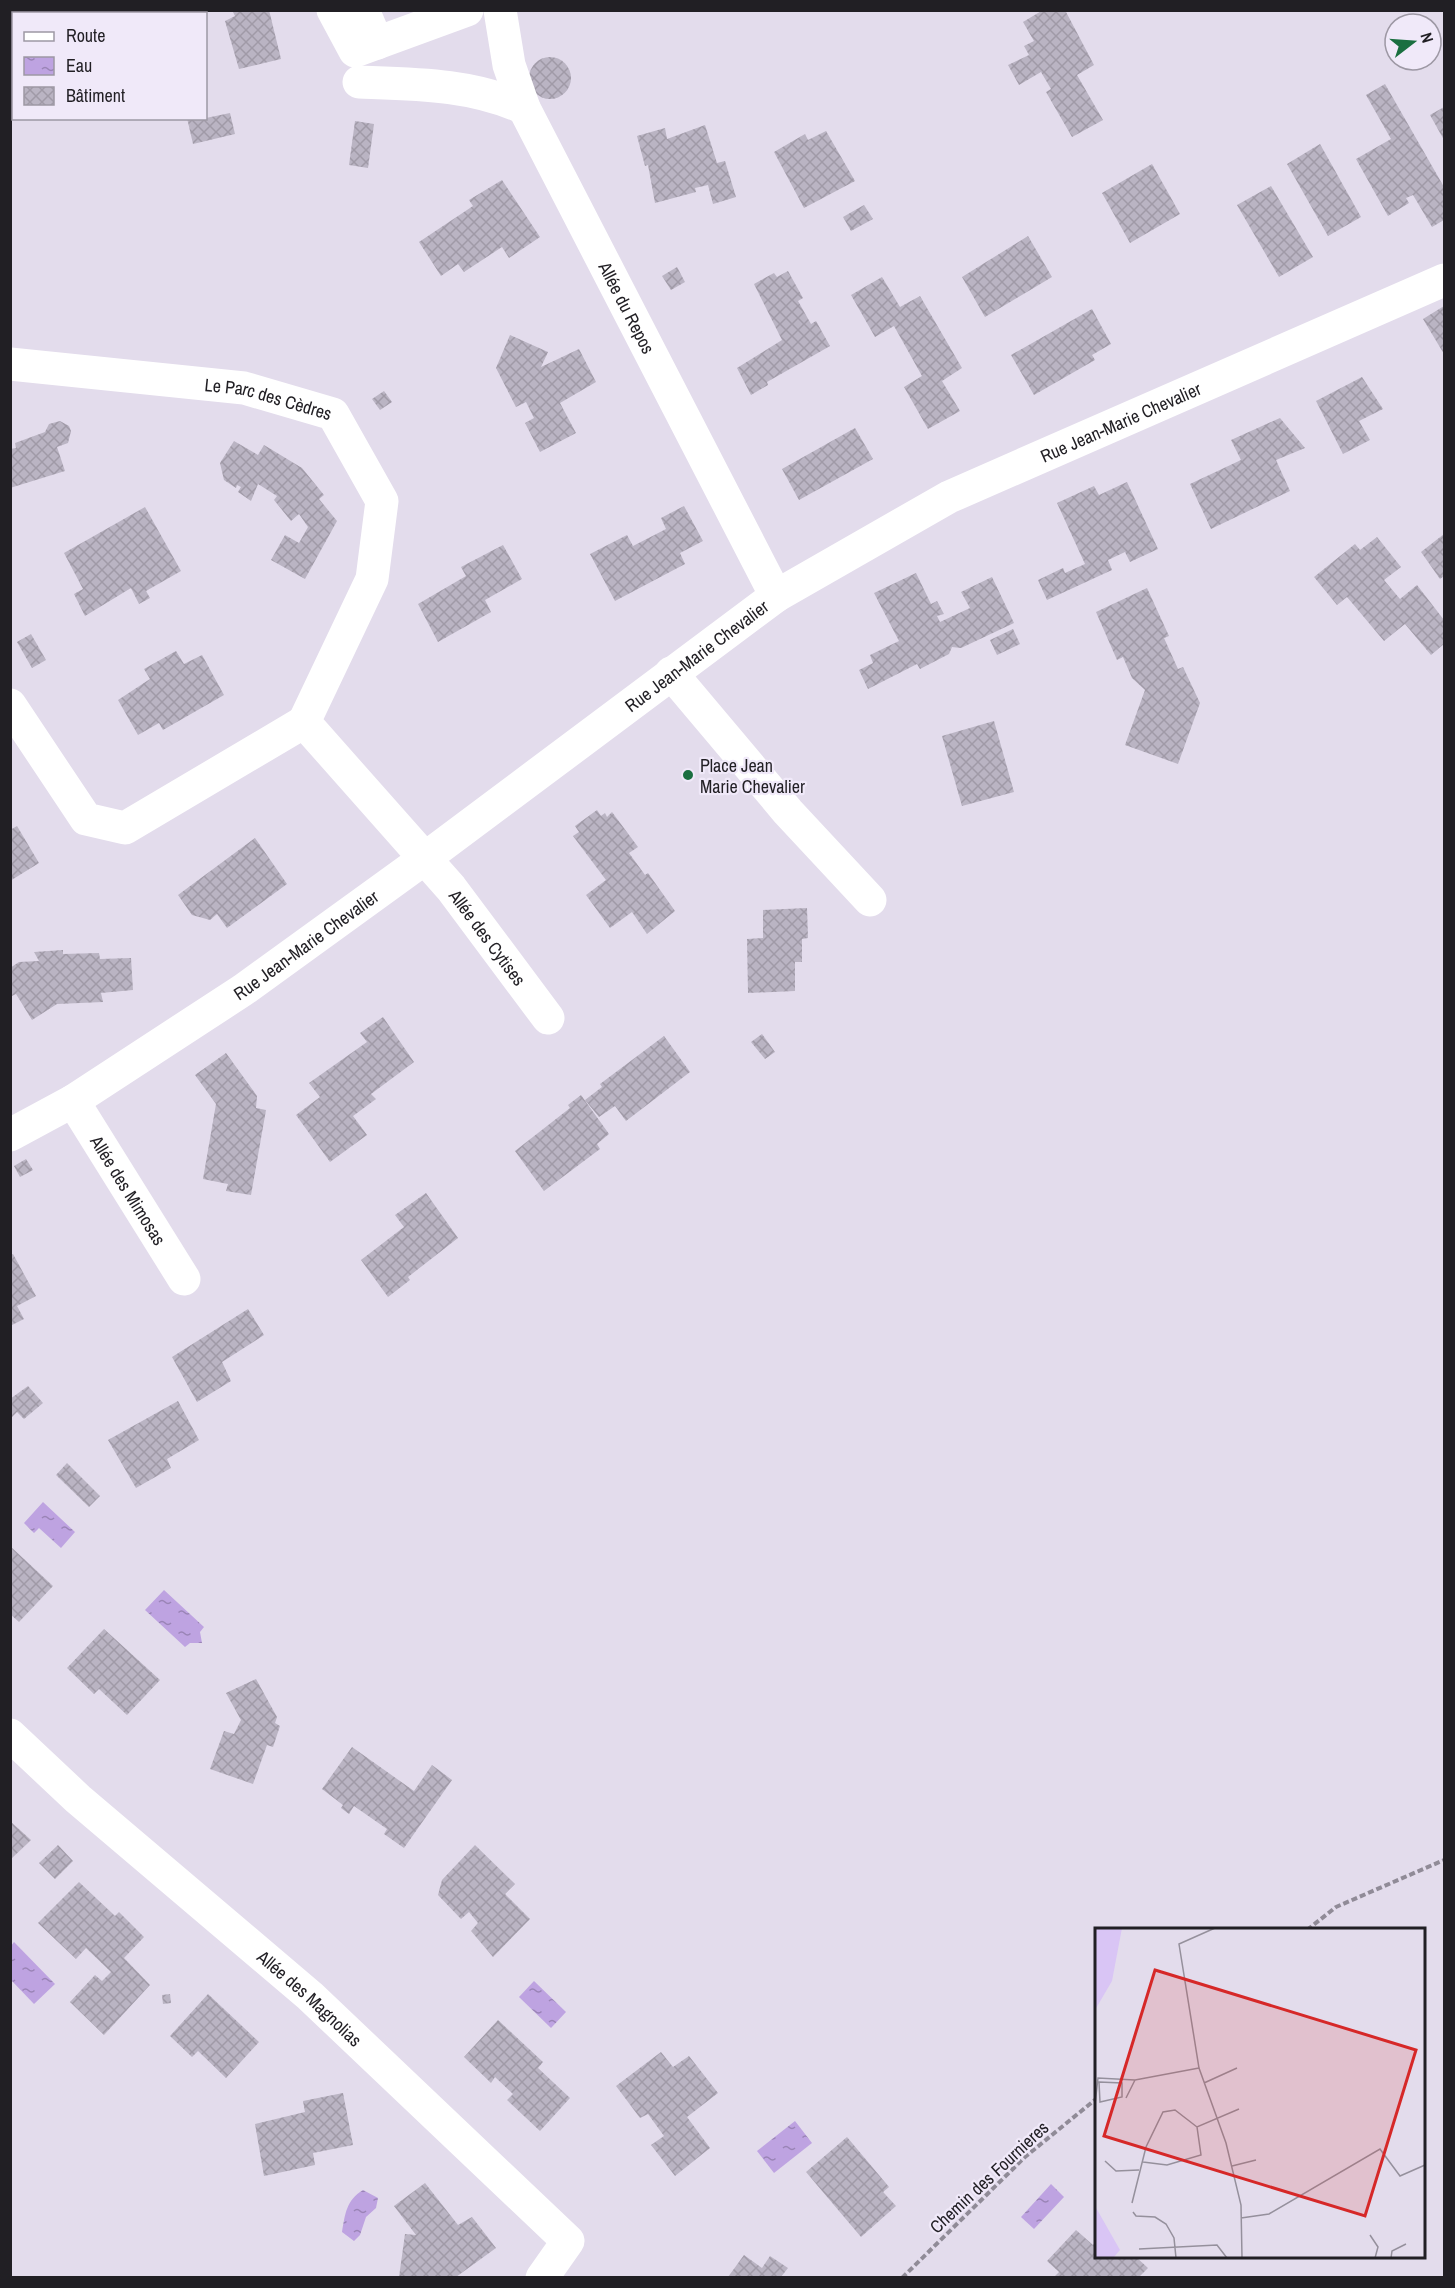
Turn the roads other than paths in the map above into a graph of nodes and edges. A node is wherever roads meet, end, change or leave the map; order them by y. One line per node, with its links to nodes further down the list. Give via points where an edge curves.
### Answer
1 (333, 10): 6 (street, via 355,51)
2 (363, 10): 6 (street)
3 (500, 10): 9 (street, Allée du Repos, via 509,65)
4 (452, 13): 5 (street)
5 (406, 21): 6 (street); 8 (street)
6 (377, 43)
7 (359, 82): 8 (street)
8 (428, 84): 9 (street, via 500,97)
9 (524, 108): 12 (street, Allée du Repos)
10 (1444, 280): 12 (street, Rue Jean-Marie Chevalier, via 949,497)
11 (10, 364): 15 (street, Le Parc des Cèdres, via 244,388 333,414 382,501 372,579)
12 (776, 596): 13 (street, Rue Jean-Marie Chevalier)
13 (671, 674): 16 (street, Rue Jean-Marie Chevalier); 17 (street, via 788,812)
14 (10, 705): 15 (street, via 86,819 125,828)
15 (304, 722): 16 (street)
16 (424, 859): 18 (street, Allée des Cytises, via 451,888); 19 (street, Rue Jean-Marie Chevalier, via 243,990)
17 (870, 900)
18 (548, 1018)
19 (73, 1101): 20 (street, Rue Jean-Marie Chevalier); 21 (street, Allée des Mimosas)
20 (10, 1135)
21 (184, 1279)
22 (10, 1735): 23 (street, Allée des Magnolias, via 78,1799 310,1996 568,2241)
23 (542, 2277)

